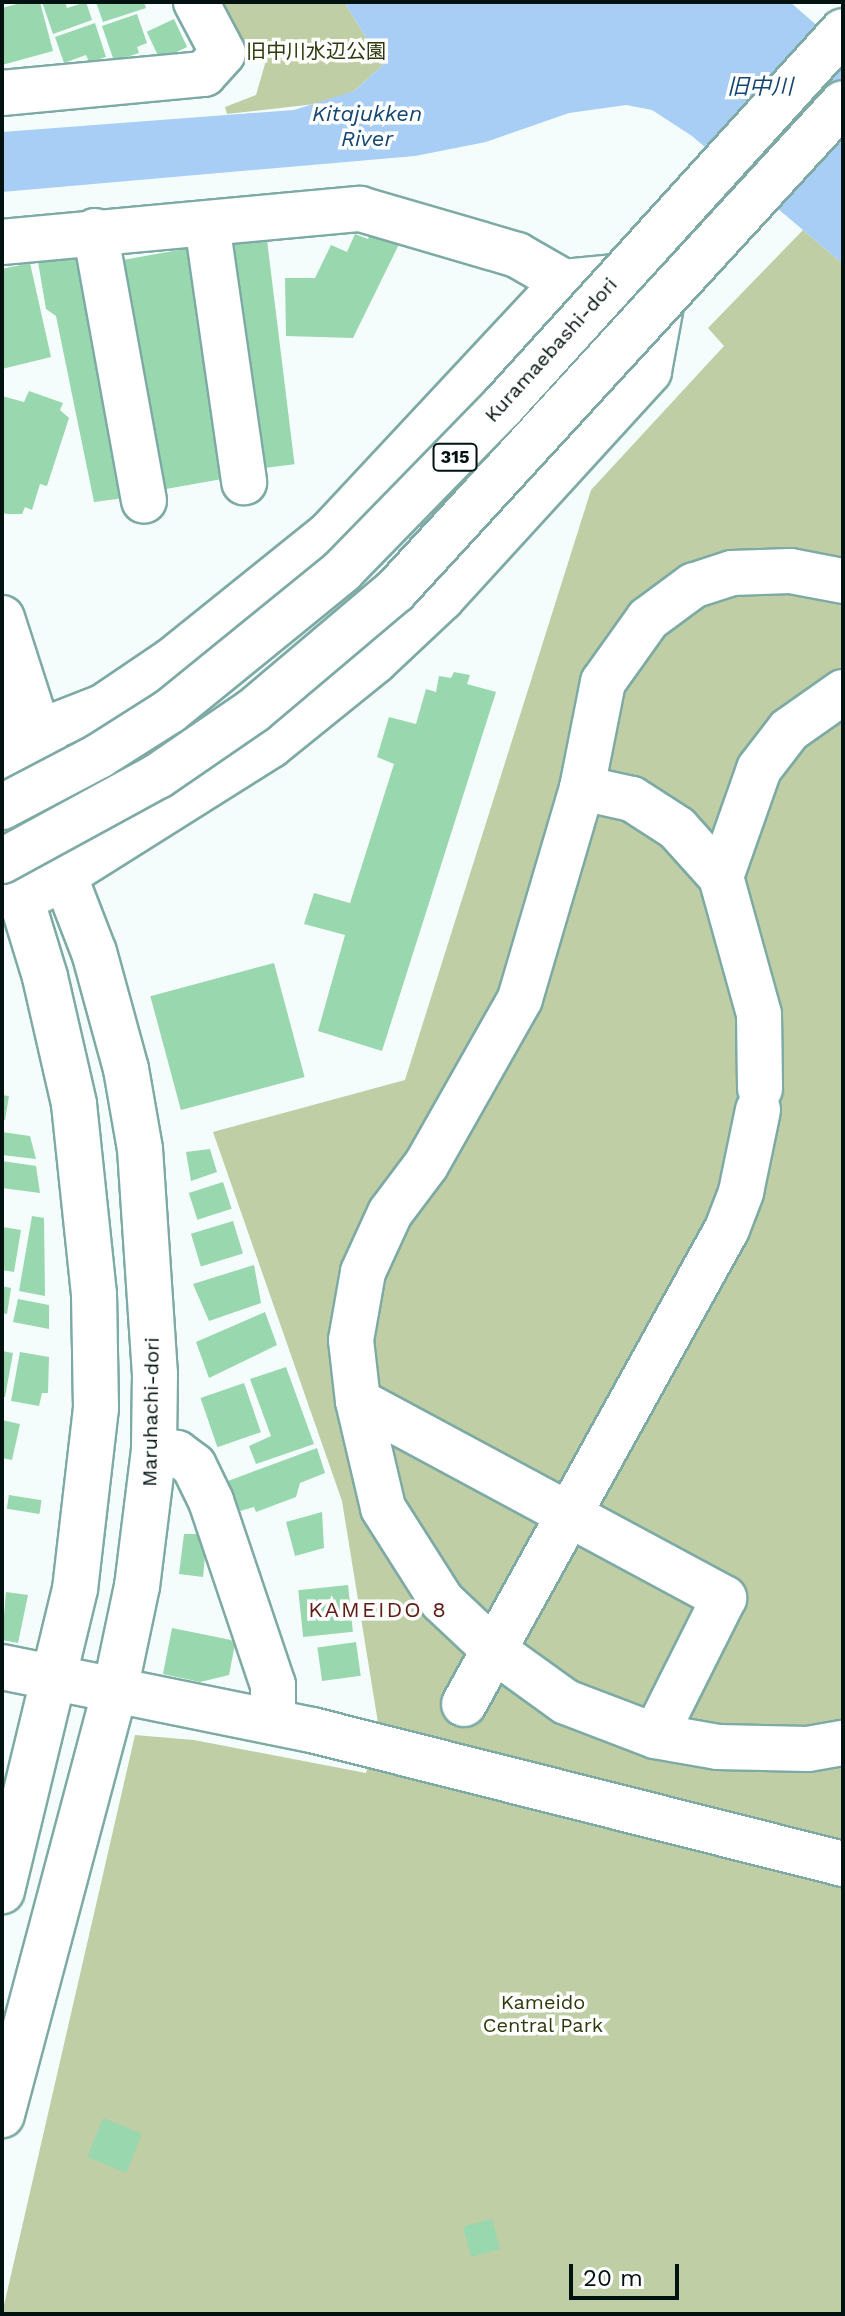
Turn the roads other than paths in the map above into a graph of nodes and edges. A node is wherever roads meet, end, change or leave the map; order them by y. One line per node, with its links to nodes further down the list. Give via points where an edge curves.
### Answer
1 (196, 2): 3 (main road, via 223,53 204,74)
2 (843, 31): 8 (main road, Kuramaebashi-dori / 315, bridge)
3 (2, 93)
4 (843, 103): 10 (main road, 315, bridge)
5 (207, 224): 6 (main road); 9 (main road, via 360,209 517,255); 11 (main road)
6 (95, 231): 7 (main road); 12 (main road)
7 (2, 242)
8 (616, 277): 9 (main road); 19 (main road, Kuramaebashi-dori / 315, bridge, via 503,406 342,571 170,711)
9 (564, 282): 17 (main road, via 330,533 171,661 103,707)
10 (662, 300): 21 (main road, 315, bridge, via 395,591 337,641 254,710 158,776); 23 (main road, via 649,371 442,598 375,661 209,789)
11 (244, 482)
12 (144, 501)
13 (843, 581): 18 (main road, via 790,571 732,573 694,585 648,619 603,682)
14 (2, 618): 17 (main road)
15 (843, 692): 22 (main road, via 789,730 759,769)
16 (2, 714): 17 (main road, Maruhachi-dori)
17 (29, 745): 23 (main road, Maruhachi-dori)
18 (582, 788): 22 (main road, via 632,799 677,828); 27 (main road, via 520,999 426,1165 390,1213 363,1272 351,1340)
19 (2, 807)
20 (2, 836): 24 (main road)
21 (2, 861)
22 (721, 877): 29 (main road, via 759,1014 759,1100 741,1192 727,1229)
23 (65, 878): 24 (main road); 26 (main road, Maruhachi-dori, via 110,1002 126,1069 140,1149)
24 (9, 893): 25 (main road, via 74,1104 92,1266)
25 (95, 1372): 26 (main road); 32 (main road, via 90,1481)
26 (155, 1374): 28 (main road, Maruhachi-dori)
27 (358, 1401): 29 (main road); 30 (main road, via 383,1508 403,1545 442,1601)
28 (154, 1450): 33 (main road, Maruhachi-dori, via 137,1586); 35 (main road, via 177,1453 194,1466 211,1501 273,1685)
29 (567, 1515): 30 (main road); 36 (main road, via 724,1598)
30 (495, 1651): 34 (main road); 36 (main road, via 566,1702)
31 (2, 1667): 32 (main road)
32 (58, 1675): 33 (main road); 38 (main road)
33 (115, 1690): 35 (main road); 41 (main road, Maruhachi-dori)
34 (464, 1704)
35 (273, 1722): 39 (main road)
36 (655, 1736): 37 (main road, via 718,1747 808,1749)
37 (843, 1743)
38 (11, 1822): 40 (main road)
39 (843, 1864)
40 (2, 1891)
41 (2, 2115)

